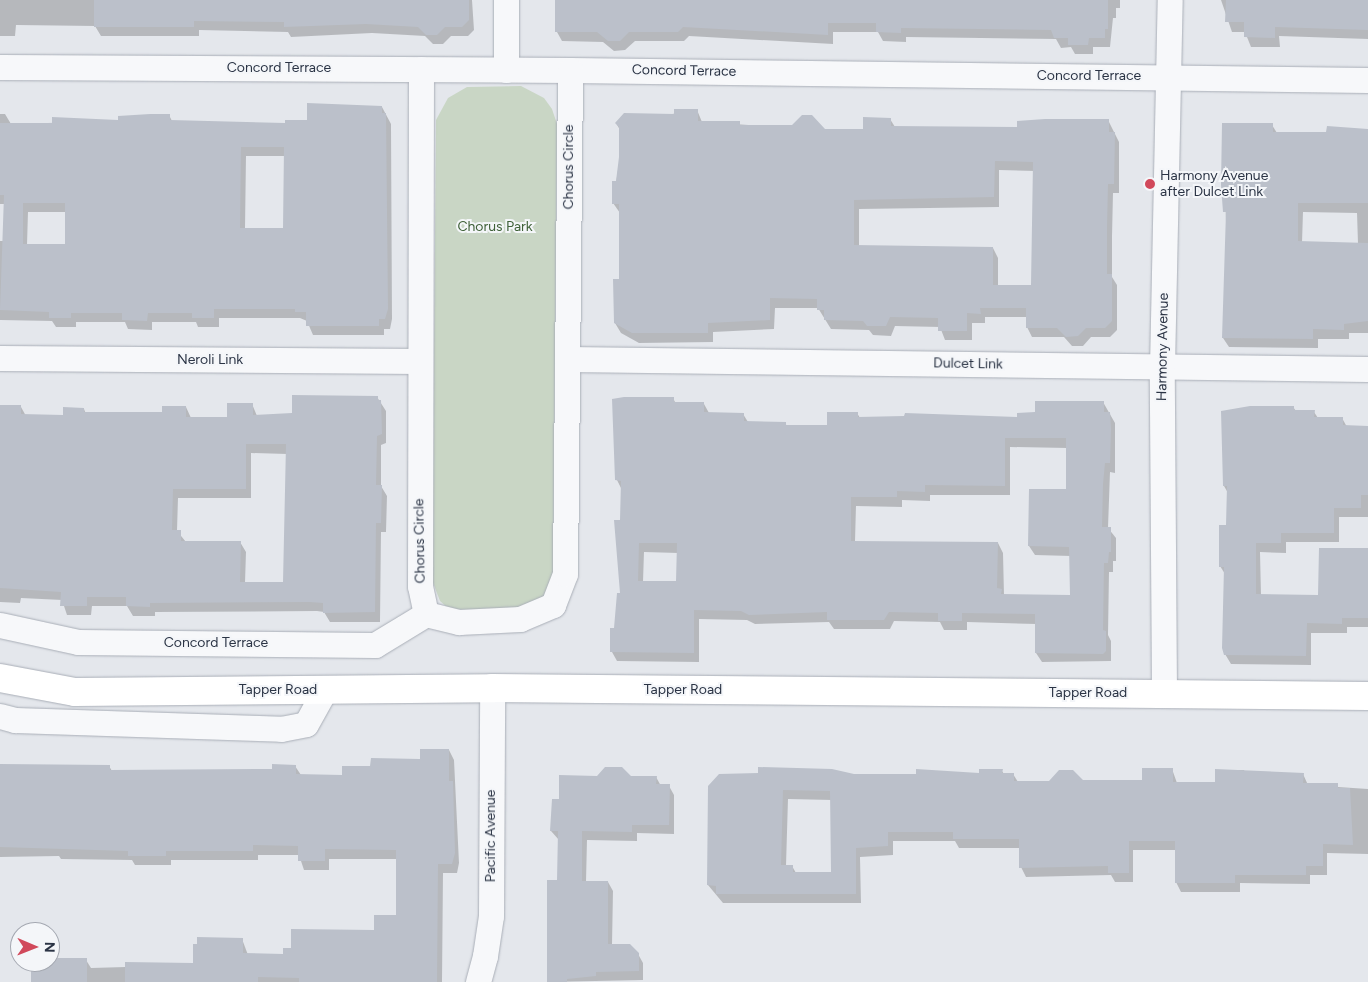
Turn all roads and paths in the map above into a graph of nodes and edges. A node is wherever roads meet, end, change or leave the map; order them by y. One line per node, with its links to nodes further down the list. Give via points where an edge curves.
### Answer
1 (506, 0): 5 (street)
2 (1170, 0): 7 (street, Harmony Avenue)
3 (0, 67): 4 (street, Concord Terrace)
4 (421, 69): 5 (street, Concord Terrace); 11 (street, Chorus Circle)
5 (506, 70): 6 (street, Concord Terrace)
6 (570, 70): 7 (street, Concord Terrace); 10 (street, Chorus Circle)
7 (1169, 76): 8 (street, Concord Terrace); 12 (street, Harmony Avenue)
8 (1368, 80)
9 (0, 358): 11 (street, Neroli Link)
10 (568, 359): 12 (street, Dulcet Link); 14 (street, Chorus Circle, via 565,574 553,605 520,618 459,622)
11 (420, 361): 14 (street, Chorus Circle, via 420,586)
12 (1162, 367): 13 (street, Dulcet Link); 19 (street, Harmony Avenue)
13 (1368, 369)
14 (426, 614): 15 (street, Concord Terrace, via 376,644 78,642)
15 (0, 625)
16 (0, 678): 18 (street, Tapper Road, via 75,692)
17 (492, 688): 18 (street, Tapper Road); 19 (street, Tapper Road); 22 (street, Pacific Avenue, via 491,916 486,956)
18 (326, 690): 21 (street, via 306,724 281,729 15,720)
19 (1164, 694): 20 (street, Tapper Road)
20 (1368, 696)
21 (0, 716)
22 (478, 982)

